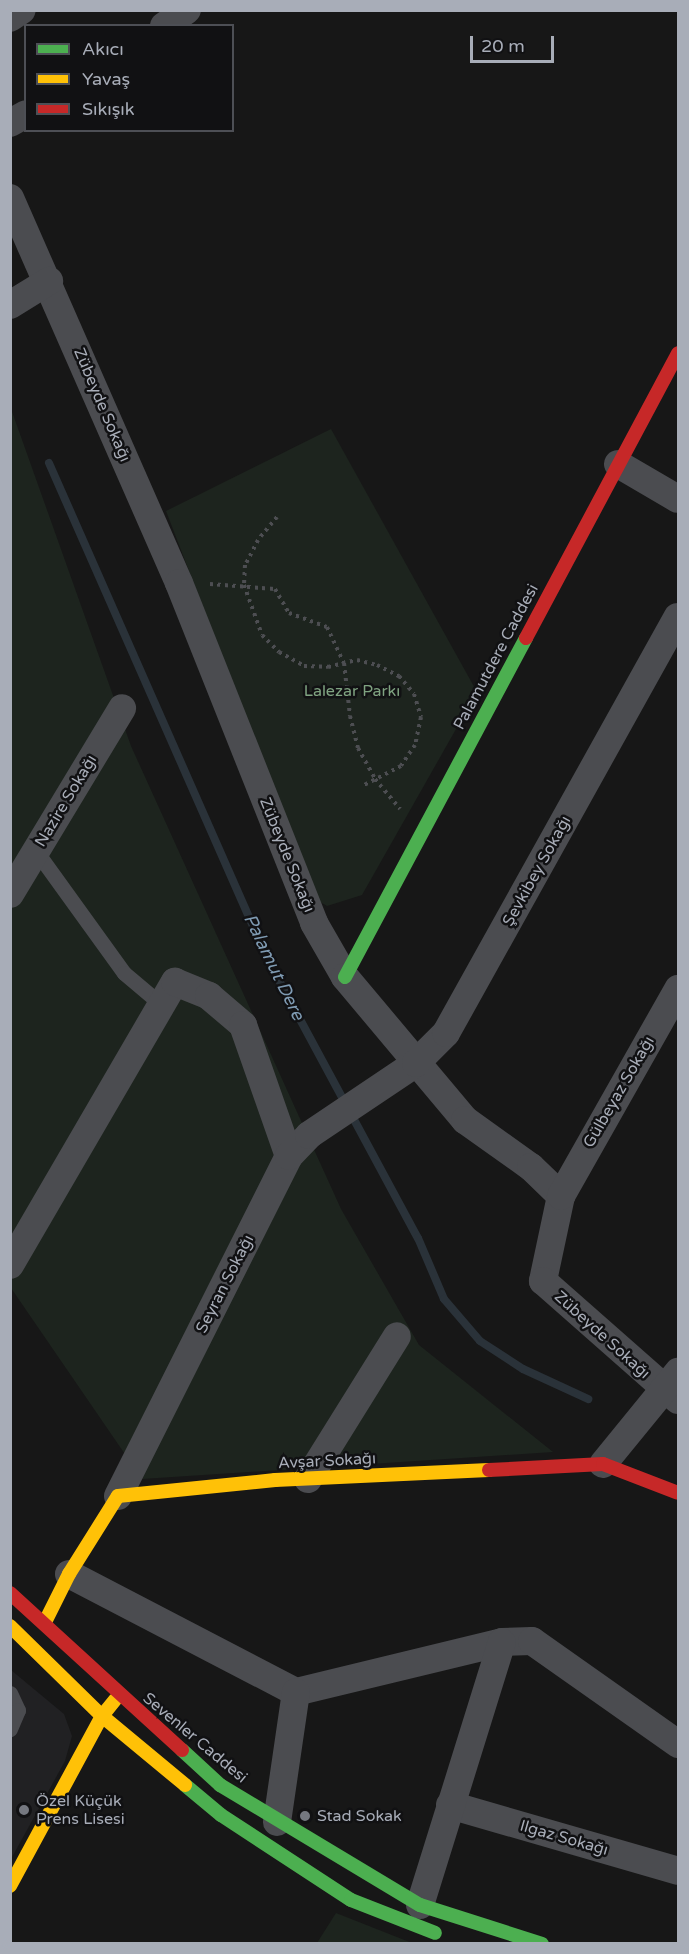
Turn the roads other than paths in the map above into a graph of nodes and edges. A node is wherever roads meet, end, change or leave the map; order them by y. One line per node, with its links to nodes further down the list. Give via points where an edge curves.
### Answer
1 (22, 10): 3 (street)
2 (188, 10): 4 (street)
3 (10, 18)
4 (167, 24)
5 (24, 115): 6 (street)
6 (10, 123)
7 (10, 198): 8 (street, Zübeyde Sokağı)
8 (49, 281): 9 (street); 17 (street, Zübeyde Sokağı, via 179,583 314,923)
9 (10, 305)
10 (678, 353): 11 (street, Palamutdere Caddesi)
11 (618, 464): 12 (street); 17 (street, Palamutdere Caddesi)
12 (678, 499)
13 (678, 617): 20 (street, Şevkibey Sokağı, via 446,1033)
14 (122, 708): 15 (street, Nazire Sokağı)
15 (36, 851): 16 (street, Nazire Sokağı); 19 (lane, via 124,974)
16 (10, 894)
17 (345, 977): 20 (street, Zübeyde Sokağı)
18 (678, 989): 23 (street, Gülbeyaz Sokağı)
19 (162, 1005): 22 (street, via 176,982 209,996 243,1025); 24 (street)
20 (416, 1063): 21 (street, Şevkibey Sokağı); 23 (street, Zübeyde Sokağı, via 465,1120 531,1167)
21 (364, 1099): 22 (street, Seyran Sokağı, via 309,1136)
22 (289, 1156): 30 (street, Seyran Sokağı)
23 (561, 1196): 26 (street, Zübeyde Sokağı, via 543,1281)
24 (10, 1265)
25 (396, 1336): 28 (street)
26 (673, 1387): 27 (street)
27 (603, 1464): 28 (street, Avşar Sokağı); 29 (street, Avşar Sokağı)
28 (308, 1479): 30 (street, Avşar Sokağı)
29 (678, 1493)
30 (118, 1496): 31 (street)
31 (69, 1574): 33 (street); 36 (street)
32 (10, 1593): 33 (street, Sevenler Caddesi)
33 (45, 1622): 38 (street, Sevenler Caddesi)
34 (10, 1626): 39 (street)
35 (502, 1642): 36 (street); 41 (street, via 532,1641); 42 (street)
36 (296, 1692): 43 (street)
37 (10, 1693): 40 (lane, via 18,1710)
38 (118, 1695): 39 (street, Sevenler Caddesi); 43 (street, Sevenler Caddesi, via 220,1785)
39 (102, 1716): 45 (street, Sevenler Caddesi); 47 (street, via 221,1815 351,1900)
40 (10, 1729)
41 (678, 1744)
42 (450, 1805): 44 (street, Ilgaz Sokağı); 46 (street)
43 (276, 1822): 46 (street, Sevenler Caddesi)
44 (678, 1871)
45 (10, 1887)
46 (420, 1905): 48 (street, Sevenler Caddesi)
47 (450, 1937)
48 (542, 1944)

